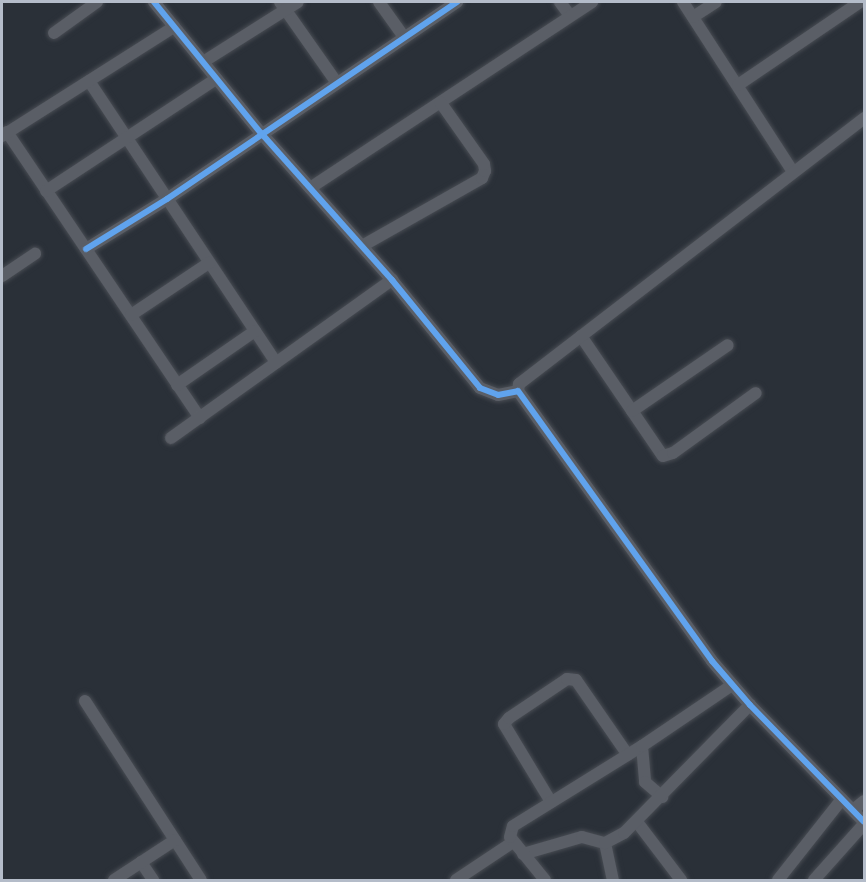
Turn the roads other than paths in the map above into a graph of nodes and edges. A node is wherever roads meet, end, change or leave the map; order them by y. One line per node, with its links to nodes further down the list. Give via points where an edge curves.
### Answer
1 (97, 2): 15 (street)
2 (154, 2): 14 (street)
3 (298, 2): 11 (street)
4 (379, 2): 16 (street)
5 (457, 2): 16 (street)
6 (560, 2): 12 (street)
7 (592, 2): 12 (street)
8 (683, 2): 13 (street)
9 (716, 2): 13 (street)
10 (860, 2): 21 (street)
11 (283, 6): 17 (street); 20 (street)
12 (570, 16): 22 (street)
13 (693, 17): 21 (street)
14 (174, 27): 17 (street); 19 (street)
15 (54, 33)
16 (404, 38): 20 (street)
17 (203, 62): 18 (street)
18 (216, 79): 24 (street); 26 (street)
19 (89, 81): 25 (street); 26 (street)
20 (337, 83): 24 (street)
21 (738, 85): 27 (street)
22 (441, 103): 28 (street); 31 (street, via 484,164 482,178)
23 (864, 118): 27 (street)
24 (261, 133): 28 (street); 30 (street)
25 (4, 134): 29 (street)
26 (126, 139): 29 (street); 30 (street)
27 (793, 172): 39 (street)
28 (310, 188): 31 (street)
29 (46, 191): 32 (street)
30 (167, 199): 32 (street); 34 (street)
31 (362, 246): 36 (street)
32 (86, 249): 37 (street)
33 (35, 254): 35 (street)
34 (209, 263): 37 (street); 38 (street)
35 (2, 276)
36 (392, 280): 41 (street); 43 (street, via 480,388 498,395)
37 (131, 315): 42 (street)
38 (255, 331): 41 (street); 42 (street)
39 (581, 336): 43 (street, via 519,384); 45 (street)
40 (728, 345): 45 (street)
41 (276, 362): 46 (street)
42 (177, 384): 46 (street)
43 (518, 391): 48 (street)
44 (756, 393): 45 (street, via 667,456 659,452)
45 (632, 411)
46 (200, 418): 47 (street)
47 (171, 438)
48 (732, 685): 50 (street); 51 (street)
49 (85, 701): 60 (street)
50 (750, 705): 53 (street); 54 (street)
51 (642, 746): 52 (street); 53 (street, via 645,782)
52 (628, 755): 56 (street); 56 (street, via 576,680 567,679 504,724)
53 (662, 797): 58 (street)
54 (842, 800): 57 (street); 72 (street)
55 (864, 801): 57 (street)
56 (551, 802): 61 (street, via 513,826)
57 (853, 810): 59 (street)
58 (637, 822): 62 (street); 71 (street)
59 (864, 823): 73 (street)
60 (175, 840): 64 (street); 67 (street)
61 (513, 842): 63 (street); 68 (street)
62 (605, 843): 63 (street, via 582,837); 70 (street)
63 (523, 854): 69 (street)
64 (141, 862): 65 (street); 66 (street)
65 (114, 880)
66 (153, 880)
67 (201, 880)
68 (456, 880)
69 (545, 880)
70 (613, 880)
71 (681, 880)
72 (778, 880)
73 (814, 880)

